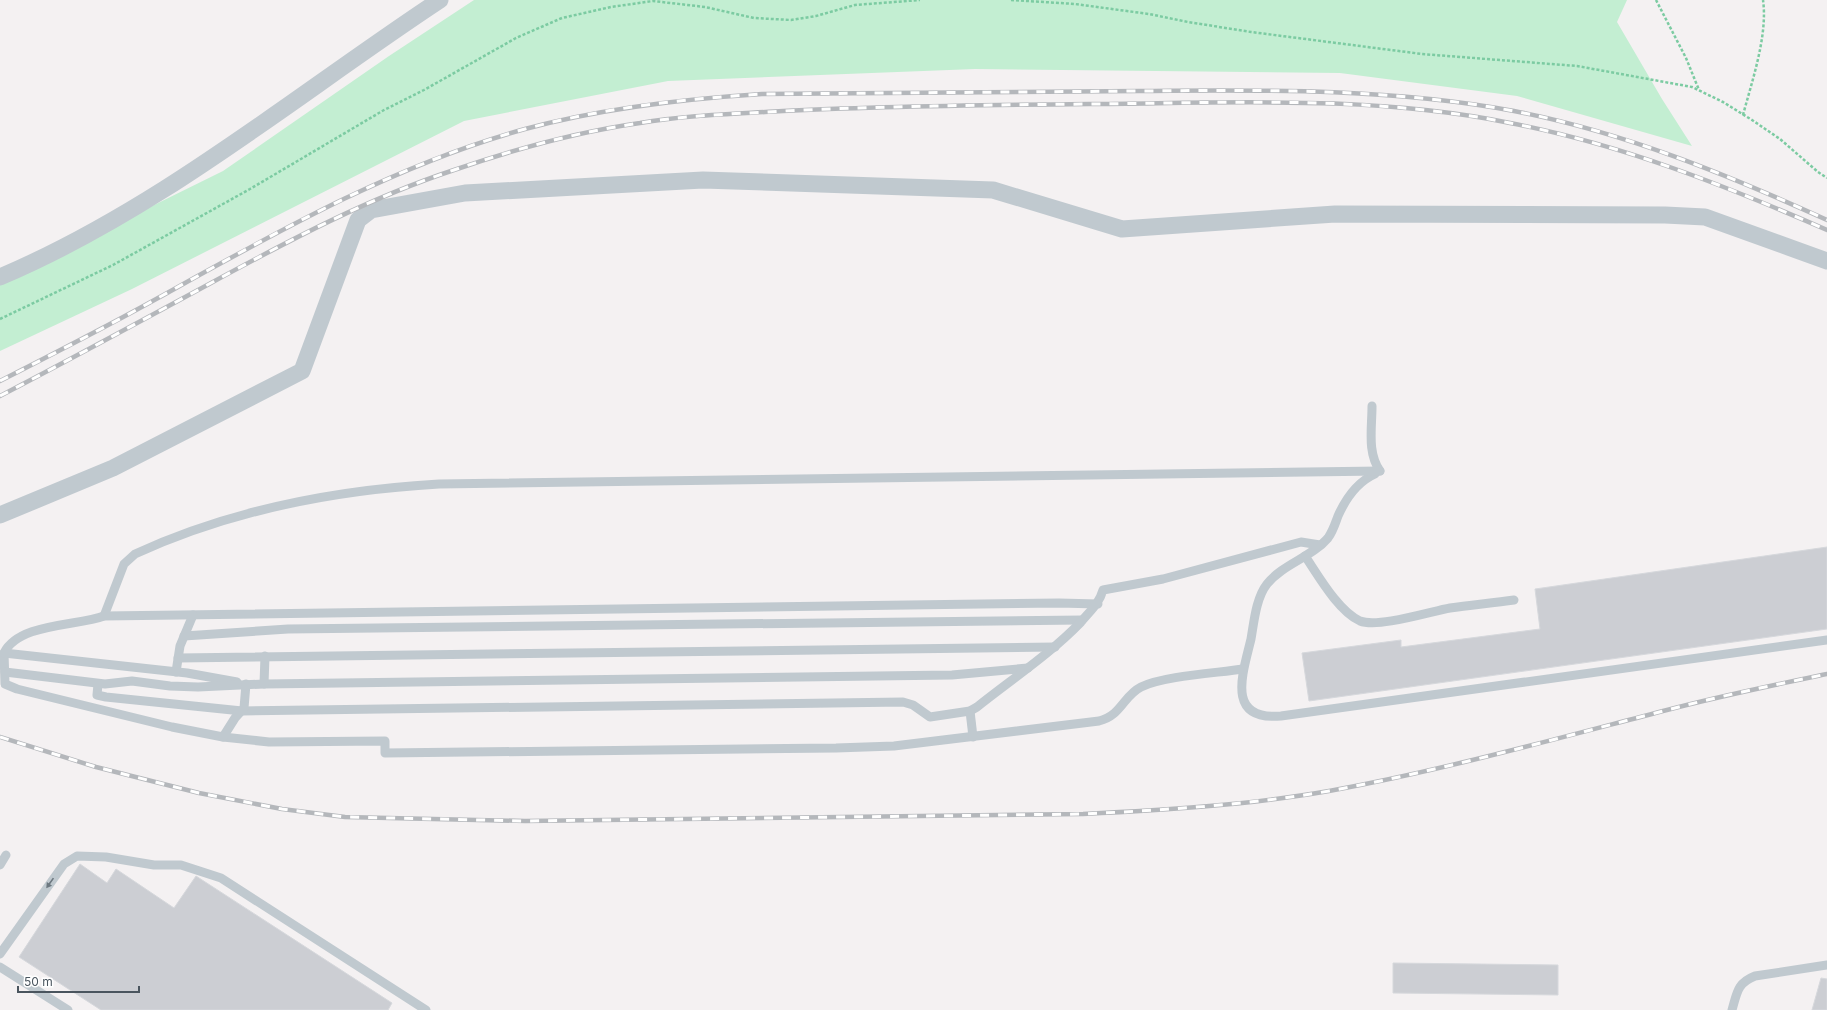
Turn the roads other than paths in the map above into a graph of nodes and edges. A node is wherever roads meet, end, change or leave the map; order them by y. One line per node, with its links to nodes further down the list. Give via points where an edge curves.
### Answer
1 (440, 0): 3 (street, via 206,162 93,231)
2 (1827, 261): 6 (street, via 1705,217 1665,215 1335,214 1122,229 993,190 703,180 465,193 371,210 358,220 302,371 113,468)
3 (0, 276)
4 (1372, 406): 5 (lane, via 1371,452)
5 (1380, 472): 7 (lane, via 1360,482 1341,510 1332,533); 12 (lane, via 439,484 365,490 295,501 243,514 135,554 124,564)
6 (0, 515)
7 (1320, 545): 8 (lane); 10 (lane, via 1301,542 1163,579 1103,590)
8 (1305, 556): 9 (lane, via 1347,612 1366,623); 21 (lane, via 1274,577 1263,590)
9 (1514, 600)
10 (1098, 604): 11 (lane); 13 (lane)
11 (193, 615): 12 (lane); 14 (lane)
12 (104, 616): 17 (lane, via 36,631 20,637)
13 (1082, 620): 14 (lane, via 288,629); 16 (lane)
14 (184, 636): 19 (lane)
15 (1827, 640): 21 (lane, via 1275,716 1256,714 1246,705 1241,691)
16 (1055, 647): 18 (lane); 20 (lane)
17 (4, 653): 22 (lane); 23 (lane)
18 (266, 656): 19 (lane); 26 (lane)
19 (178, 658): 23 (lane)
20 (1030, 668): 26 (lane, via 952,675); 28 (lane)
21 (1243, 669): 30 (lane, via 1147,684 1136,690 1117,713 1106,719)
22 (4, 672): 24 (lane); 29 (lane, via 5,684 17,689)
23 (176, 672): 25 (lane)
24 (98, 684): 25 (lane, via 132,681 198,687); 27 (lane, via 97,695 106,697)
25 (246, 684): 26 (lane); 27 (lane, via 246,703)
26 (264, 684)
27 (242, 711): 28 (lane, via 903,702 913,704 930,716); 29 (lane, via 232,721)
28 (970, 711): 30 (lane)
29 (223, 737): 30 (lane, via 269,742 385,741 385,753 867,748)
30 (973, 737)
31 (6, 855): 32 (lane)
32 (0, 865)
33 (0, 954): 37 (lane, one-way to 33, via 221,878 181,865 154,865 106,857 77,856 64,864)
34 (1827, 965): 38 (lane, via 1755,976 1745,980 1738,989)
35 (0, 967): 36 (lane)
36 (68, 1010)
37 (426, 1010)
38 (1732, 1010)

